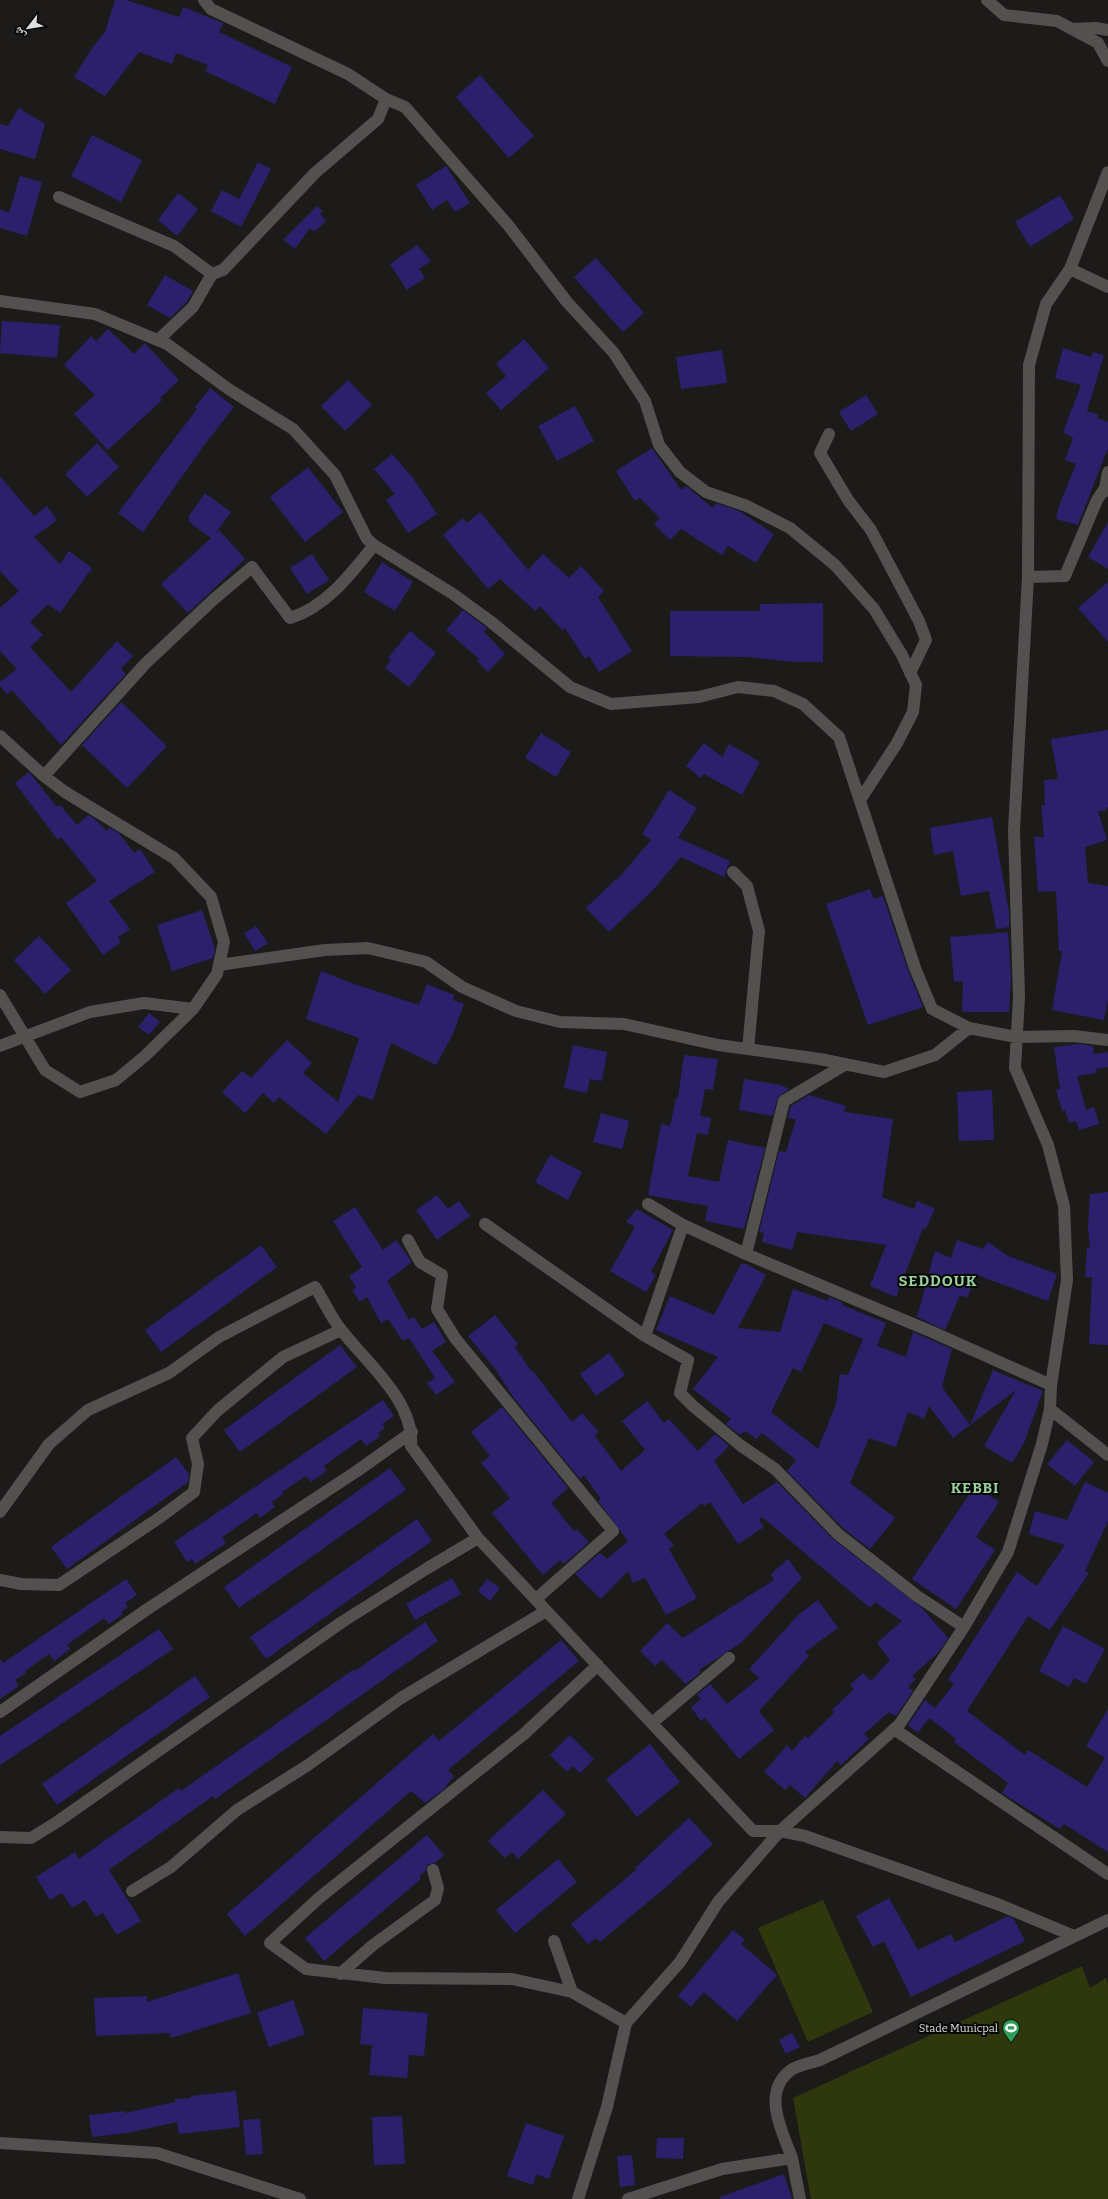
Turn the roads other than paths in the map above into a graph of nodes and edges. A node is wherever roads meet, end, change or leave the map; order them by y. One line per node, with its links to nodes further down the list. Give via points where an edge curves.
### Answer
1 (204, 0): 6 (street, via 211,9 348,74)
2 (987, 0): 3 (street, via 1004,15 1057,22)
3 (1072, 29): 4 (street); 5 (street, via 1098,43)
4 (1108, 30)
5 (1108, 61)
6 (386, 98): 10 (street, via 378,119 315,173 223,270); 19 (street, via 405,107 508,225 567,302 614,353 645,401 659,446 680,472 706,492 747,506 790,528 835,565 874,609)
7 (1108, 172): 9 (street)
8 (59, 197): 10 (street, via 174,246)
9 (1070, 269): 11 (street); 18 (street, via 1046,304 1029,365)
10 (212, 274): 13 (street, via 193,307)
11 (1108, 287)
12 (0, 301): 13 (street, via 95,314)
13 (158, 340): 17 (street, via 230,390 293,429 335,475 367,539)
14 (830, 434): 19 (street, via 820,453 848,500 871,530 919,621 926,640)
15 (1108, 472): 16 (street)
16 (1106, 490): 18 (street, via 1097,500 1065,576)
17 (374, 545): 21 (street, via 333,592 307,613 290,618 252,567 207,605 145,664); 22 (street, via 453,594 570,687 611,704 699,697 738,688 774,691 804,704 839,737)
18 (1028, 577): 29 (street, via 1014,830 1019,997)
19 (910, 673): 22 (street, via 916,685 913,712 897,744)
20 (0, 736): 21 (street)
21 (44, 776): 24 (street, via 65,792 174,858 211,897 224,942)
22 (860, 800): 27 (street, via 915,968 932,1009)
23 (733, 872): 32 (street, via 747,886 759,931)
24 (219, 965): 26 (street, via 217,974); 32 (street, via 325,950 368,948 426,962 462,987 516,1011 560,1022 624,1024 718,1045)
25 (0, 995): 28 (street)
26 (193, 1009): 28 (street, via 144,1003 90,1012); 28 (street, via 145,1056 116,1080 80,1092 45,1070)
27 (969, 1028): 29 (street); 33 (street, via 934,1055 884,1072)
28 (27, 1037): 31 (street)
29 (1016, 1037): 30 (street, via 1074,1036); 41 (street, via 1015,1068 1048,1145 1064,1206 1067,1280)
30 (1108, 1040)
31 (0, 1046)
32 (748, 1049): 33 (street)
33 (846, 1064): 38 (street, via 784,1101)
34 (648, 1204): 36 (street)
35 (485, 1224): 40 (street)
36 (683, 1224): 38 (street); 40 (street)
37 (408, 1240): 48 (street, via 420,1262 442,1275 437,1309 455,1338 613,1531)
38 (746, 1254): 41 (street)
39 (341, 1330): 43 (street, via 393,1390); 45 (street, via 315,1287 219,1337 169,1373 88,1410 49,1444); 47 (street, via 283,1357 217,1411 192,1438 198,1464 194,1492 159,1518 60,1584 21,1584)
40 (645, 1336): 50 (street, via 688,1360 680,1393 693,1406 740,1445 775,1469 838,1534 917,1596)
41 (1051, 1385): 42 (street)
42 (1050, 1409): 44 (street); 50 (street, via 1042,1444 1008,1552)
43 (412, 1432): 46 (street, via 411,1446); 53 (street, via 146,1610)
44 (1108, 1455)
45 (0, 1512)
46 (478, 1538): 48 (street); 57 (street, via 342,1622 202,1722 32,1838)
47 (0, 1580)
48 (536, 1599): 49 (street)
49 (546, 1610): 52 (street); 60 (street, via 401,1698 308,1764 237,1810 171,1867)
50 (964, 1627): 55 (street)
51 (729, 1658): 54 (street)
52 (598, 1666): 54 (street); 64 (street, via 524,1734 319,1898 270,1943 306,1969)
53 (0, 1712)
54 (652, 1723): 56 (street, via 753,1831)
55 (894, 1729): 56 (street); 59 (street)
56 (780, 1831): 62 (street, via 805,1836 993,1902); 66 (street, via 718,1902 680,1962)
57 (0, 1837)
58 (433, 1870): 64 (street, via 438,1888 436,1900 373,1944)
59 (1108, 1874)
60 (132, 1891)
61 (1108, 1920): 62 (street)
62 (1074, 1936): 68 (street, via 820,2060 792,2069 782,2079 776,2091 775,2112)
63 (554, 1941): 65 (street)
64 (340, 1974): 65 (street, via 385,1978 512,1979)
65 (572, 1992): 66 (street)
66 (626, 2023): 70 (street, via 608,2107)
67 (0, 2143): 69 (street, via 156,2152)
68 (792, 2158): 71 (street, via 722,2169); 72 (street)
69 (300, 2199)
70 (578, 2199)
71 (628, 2199)
72 (800, 2199)

